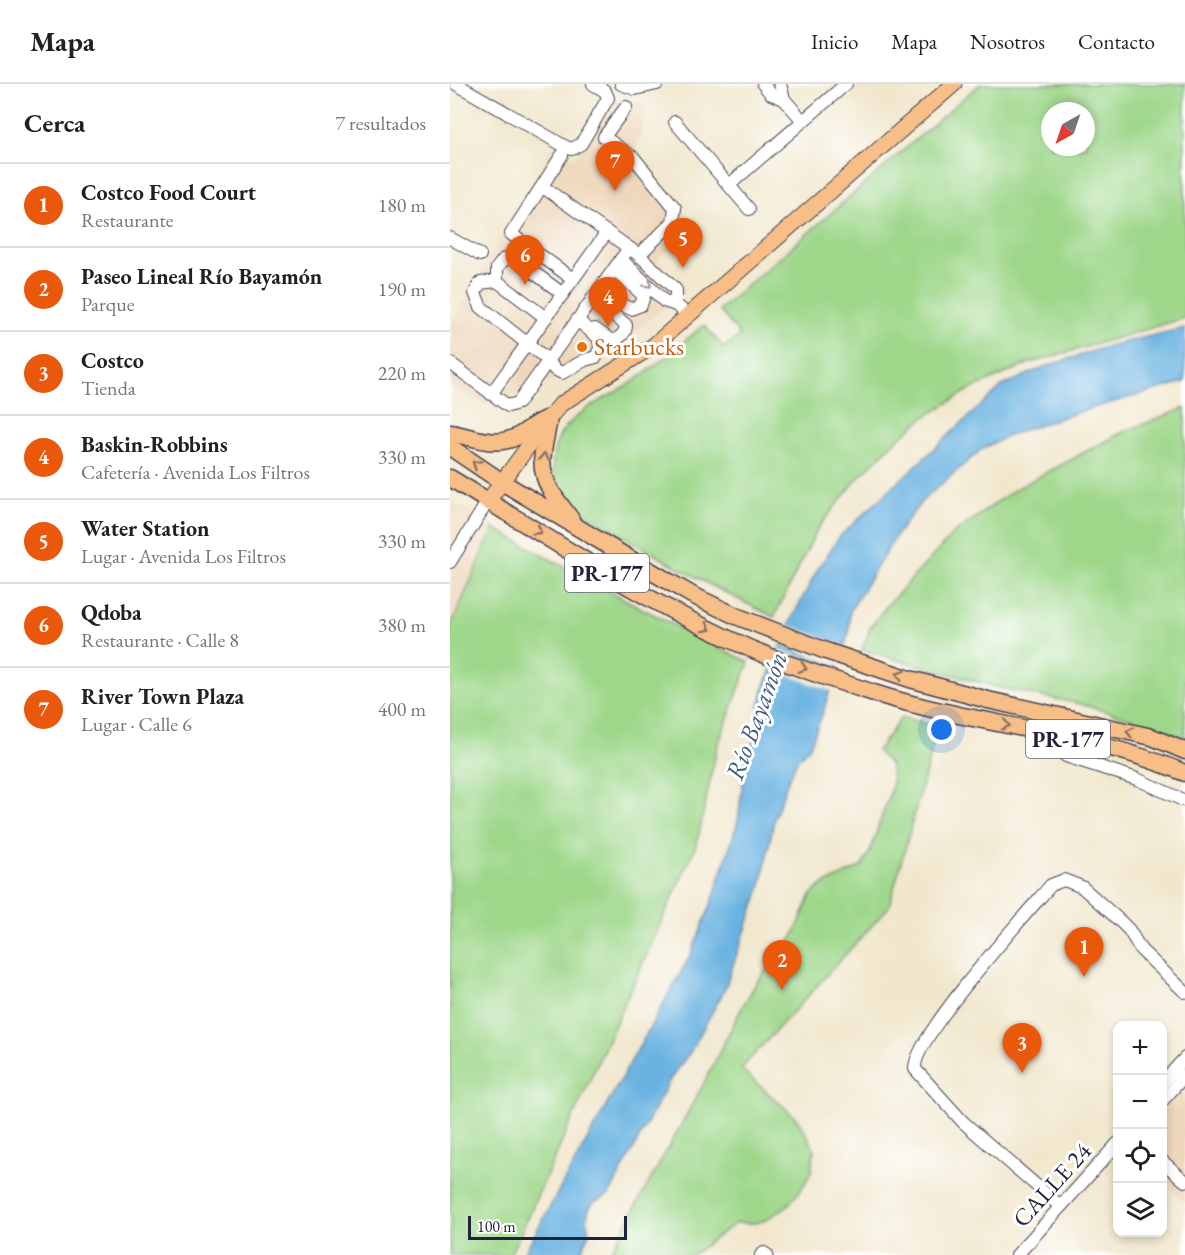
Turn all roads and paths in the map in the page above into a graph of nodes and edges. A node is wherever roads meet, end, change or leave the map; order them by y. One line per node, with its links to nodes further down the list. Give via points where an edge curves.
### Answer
1 (456, 84): 2 (street, via 569,148 581,144 608,98 605,91)
2 (593, 84)
3 (621, 84): 4 (street, via 635,89)
4 (657, 84)
5 (763, 84): 9 (street, via 771,94)
6 (780, 84): 9 (street)
7 (846, 84): 11 (street)
8 (954, 84): 26 (main road)
9 (784, 99): 11 (street)
10 (626, 107): 19 (street, via 604,137 634,158 675,208 673,222)
11 (803, 121): 14 (street)
12 (675, 122): 14 (street)
13 (562, 155): 15 (street)
14 (729, 185): 16 (street)
15 (543, 187): 17 (street); 22 (street, via 511,234)
16 (749, 209)
17 (607, 232): 19 (street); 22 (street)
18 (450, 238): 20 (street)
19 (634, 252): 21 (street); 26 (street, via 676,290)
20 (480, 255)
21 (617, 264): 24 (street); 24 (street, via 644,296 641,305 631,309); 26 (street, one-way to 26, via 664,301)
22 (573, 279): 25 (street)
23 (497, 280): 25 (street, via 497,268 504,259 514,258); 27 (street); 29 (street, via 480,283 475,293 481,307)
24 (597, 292): 28 (street); 28 (street, via 626,325 626,330 612,341)
25 (563, 294): 27 (street)
26 (682, 310): 33 (main road, via 652,346 561,404)
27 (546, 318): 29 (street)
28 (579, 318): 30 (street); 30 (street, via 599,338 596,357 562,373)
29 (527, 344): 30 (street); 32 (street)
30 (549, 360): 32 (street, via 518,403 508,405)
31 (450, 363): 32 (street)
32 (492, 394)
33 (549, 418): 34 (highway, via 506,441); 37 (main road); 39 (highway, one-way to 33, via 544,475)
34 (450, 433)
35 (450, 447): 37 (highway, PR-177, one-way to 35)
36 (450, 478): 38 (highway, PR-177)
37 (502, 482): 38 (main road); 39 (highway, PR-177)
38 (488, 501): 40 (street); 41 (highway, PR-177, one-way to 41, via 630,588 729,639 876,693)
39 (577, 527): 42 (highway, PR-177, one-way to 39, via 1152,737 910,679 826,651 692,595)
40 (450, 562)
41 (1033, 730): 43 (highway, PR-177, via 1125,751); 44 (street, via 1066,756 1137,779)
42 (1185, 751)
43 (1185, 773)
44 (1185, 801)
45 (1185, 992): 53 (street, via 1141,950 1129,930 1082,887 1057,881 989,956 919,1054 915,1069 963,1122)
46 (1185, 1058): 48 (street)
47 (1185, 1075): 49 (street)
48 (1167, 1078)
49 (1167, 1095)
50 (1113, 1148): 53 (street, CALLE 24)
51 (1167, 1165): 52 (street)
52 (1185, 1181)
53 (1060, 1206): 54 (street, CALLE 24)
54 (1017, 1255)

